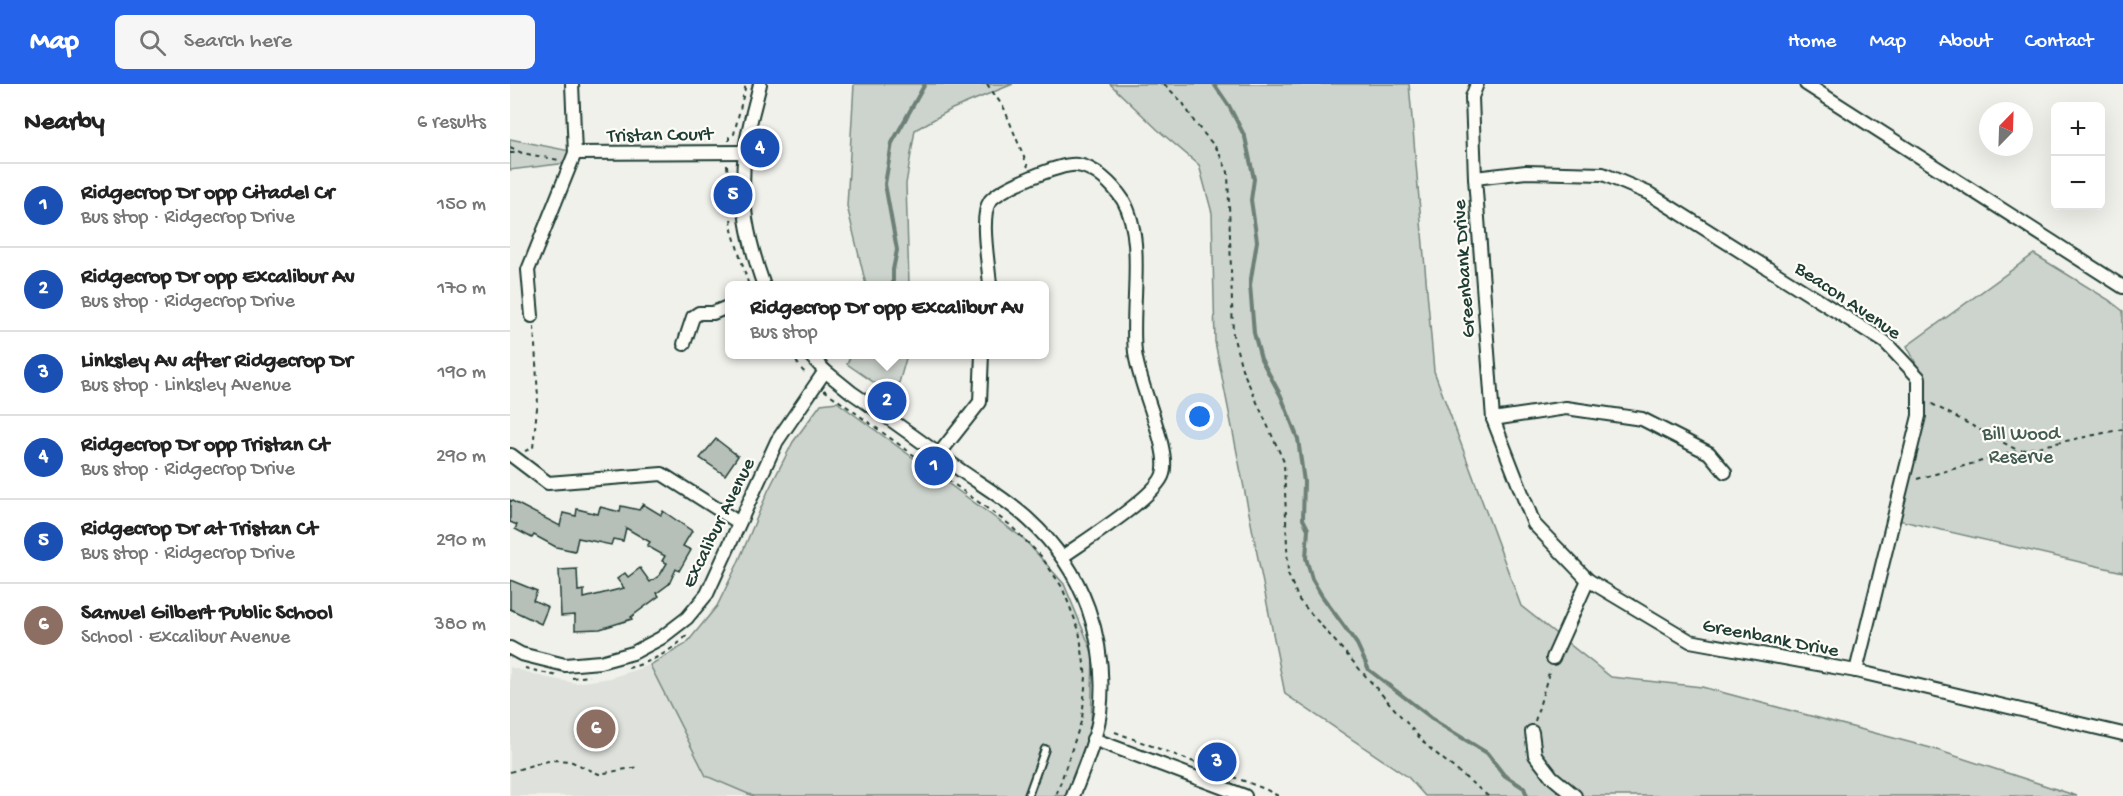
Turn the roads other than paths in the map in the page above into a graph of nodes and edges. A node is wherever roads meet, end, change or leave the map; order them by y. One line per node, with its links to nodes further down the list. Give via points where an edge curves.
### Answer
1 (572, 84): 6 (street)
2 (760, 84): 5 (street)
3 (1478, 84): 7 (street, Greenbank Drive, via 1472,97)
4 (1806, 84): 10 (street)
5 (745, 152): 6 (street, Tristan Court); 8 (street, via 743,205 750,247)
6 (574, 158): 12 (street, via 528,270)
7 (1475, 178): 17 (street, Greenbank Drive); 26 (street, Beacon Avenue, via 1526,172 1603,174 1648,193 1885,342 1919,378 1919,416)
8 (763, 281)
9 (990, 281): 22 (street, via 984,221 990,201 1006,188 1077,165 1110,183 1123,201 1132,219 1135,250 1135,352 1165,456 1163,476 1147,495)
10 (2123, 288)
11 (725, 308): 13 (street, via 693,317)
12 (532, 316)
13 (684, 344)
14 (814, 359): 16 (street)
15 (982, 359): 18 (street, via 980,402)
16 (825, 371): 18 (street); 21 (street, Excalibur Avenue, via 777,441)
17 (1493, 419): 20 (street, via 1566,408 1642,419 1709,453); 23 (street, Greenbank Drive, via 1534,524)
18 (939, 454): 22 (street, via 1029,519)
19 (511, 455): 21 (street, via 548,483 662,474)
20 (1725, 472)
21 (738, 522): 24 (street, Excalibur Avenue, via 707,594 687,618 661,638 633,653 600,662 565,664)
22 (1062, 556): 29 (street, via 1082,590 1101,657 1100,714)
23 (1588, 580): 25 (street); 26 (street, Greenbank Drive, via 1690,641)
24 (510, 648)
25 (1553, 658)
26 (1856, 671): 28 (street, Greenbank Drive)
27 (1532, 732): 34 (street, via 1535,755 1552,777)
28 (2123, 734)
29 (1093, 739): 32 (street); 33 (street)
30 (1045, 749): 31 (lane)
31 (1028, 796)
32 (1073, 796)
33 (1245, 796)
34 (1575, 796)

